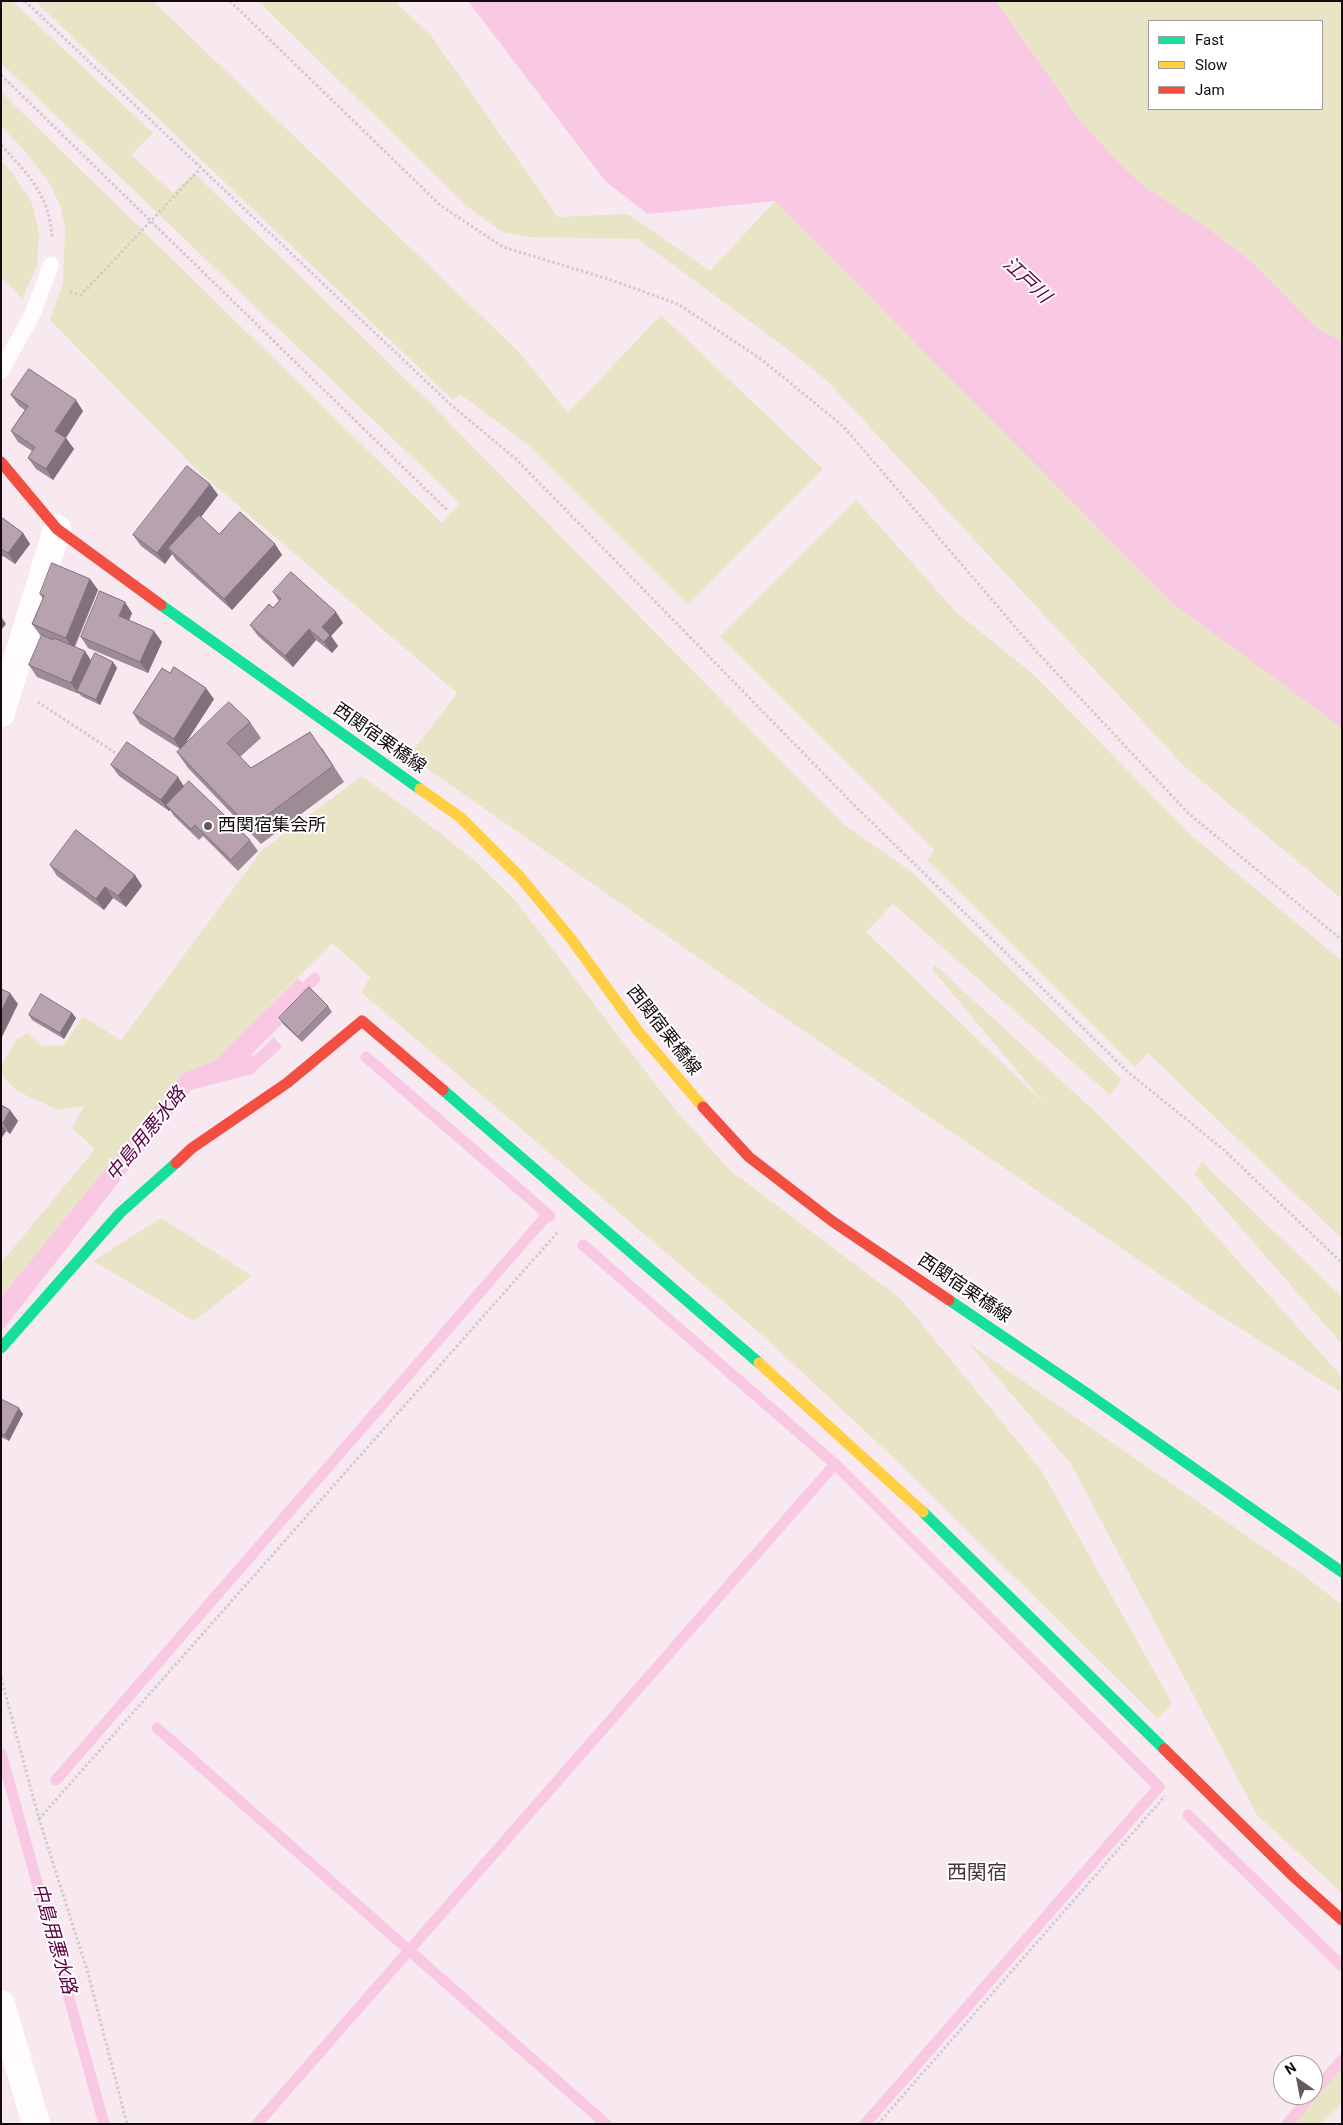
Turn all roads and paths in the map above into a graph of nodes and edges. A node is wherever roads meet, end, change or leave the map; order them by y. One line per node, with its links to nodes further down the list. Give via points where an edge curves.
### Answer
1 (25, 1): 5 (path)
2 (230, 1): 16 (path, via 440,205 503,247 678,304 761,359 842,426 1035,650 1188,813)
3 (1, 76): 6 (path)
4 (1, 145): 7 (path, via 39,189 51,220)
5 (200, 169): 6 (path); 18 (path, via 451,405 516,459 856,807 1128,1072 1224,1150)
6 (151, 222): 8 (path, via 81,295); 11 (path)
7 (52, 265): 8 (lane)
8 (44, 284): 9 (lane, via 32,315)
9 (1, 371)
10 (1, 462): 12 (street, 西関宿栗橋線)
11 (448, 510)
12 (57, 529): 13 (street); 20 (street, 西関宿栗橋線, via 460,817 520,877 572,940 656,1053 749,1158 832,1221 1085,1392)
13 (10, 684): 14 (street); 15 (path)
14 (1, 713)
15 (125, 759)
16 (1342, 940)
17 (579, 1208): 19 (street, via 362,1021 287,1083 185,1154 120,1213); 22 (street, via 749,1354 925,1514); 23 (path)
18 (1342, 1263)
19 (1, 1348)
20 (1342, 1572)
21 (1, 1678): 23 (path)
22 (1186, 1771): 24 (street, via 1294,1878); 28 (path)
23 (39, 1819): 27 (path, via 88,1974)
24 (1342, 1920)
25 (1, 2004): 26 (street)
26 (36, 2124)
27 (127, 2124)
28 (878, 2124)

